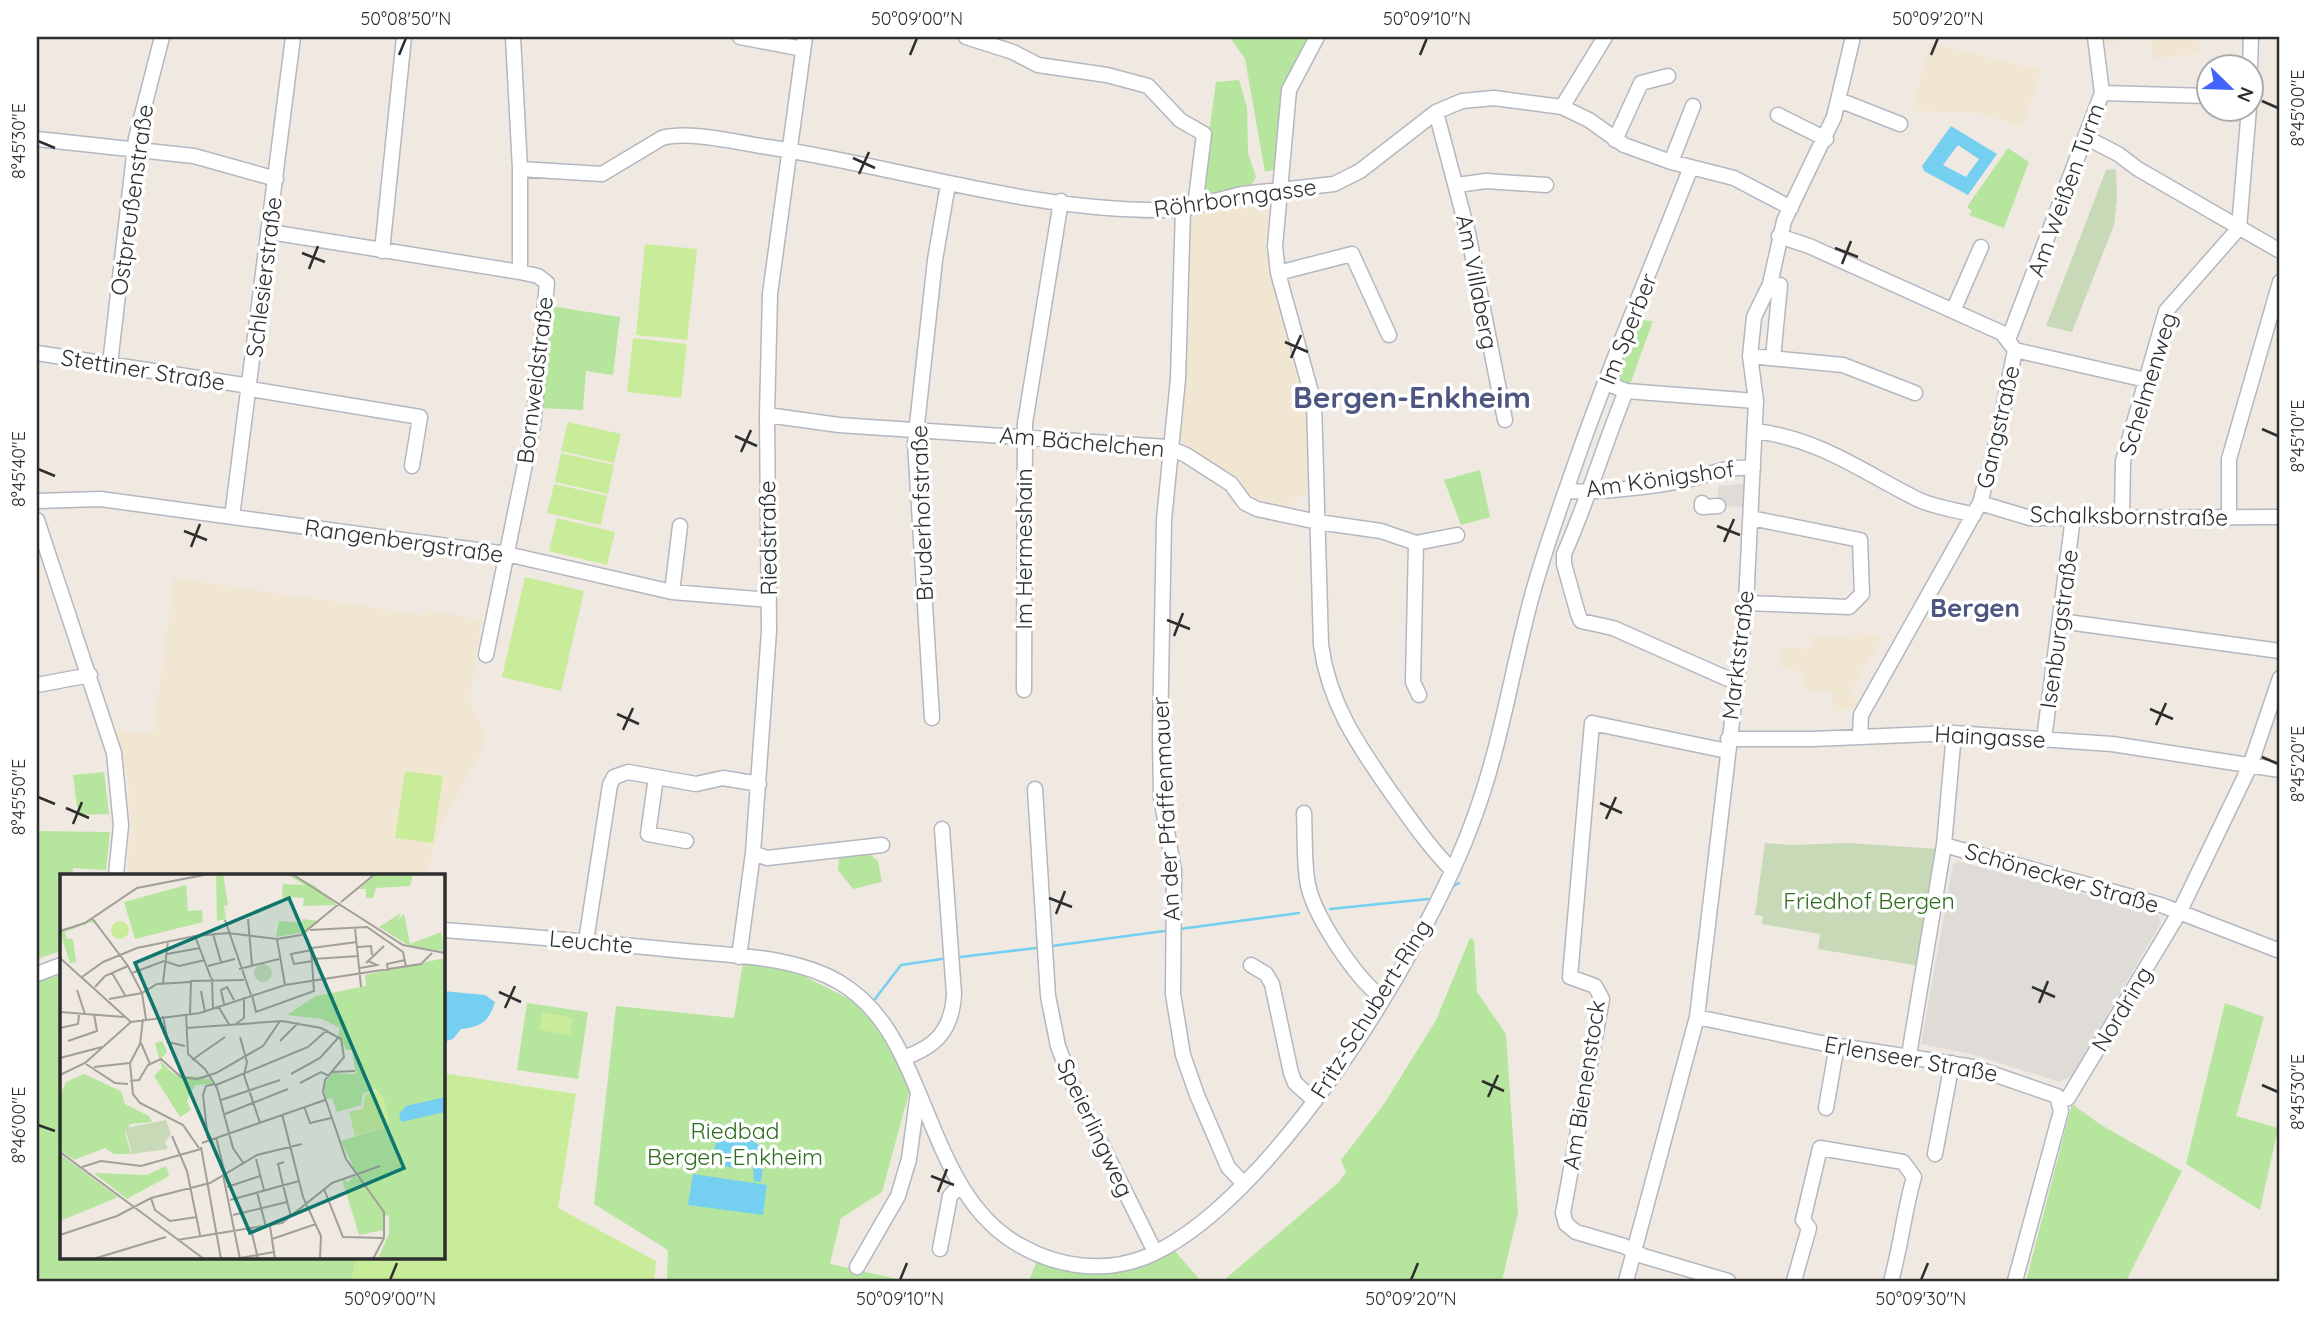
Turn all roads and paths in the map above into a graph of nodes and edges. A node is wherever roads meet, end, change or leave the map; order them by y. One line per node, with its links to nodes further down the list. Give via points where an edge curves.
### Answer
1 (162, 37): 26 (street, Ostpreußenstraße)
2 (293, 37): 31 (street, Schlesierstraße)
3 (404, 37): 43 (street)
4 (513, 37): 30 (street, Bornweidstraße)
5 (740, 37): 11 (street)
6 (965, 37): 37 (street, An der Pfaffenmauer, via 1038,65 1151,87 1180,120 1204,134)
7 (1317, 37): 35 (street, via 1289,90)
8 (1605, 37): 17 (street)
9 (1853, 37): 15 (street, Marktstraße)
10 (2095, 37): 13 (street, Am Weißen Turm)
11 (804, 43): 27 (street, Riedstraße)
12 (1668, 76): 25 (street, via 1641,83)
13 (2102, 93): 14 (street); 22 (street, Am Weißen Turm)
14 (2194, 96)
15 (1839, 100): 21 (street); 24 (street, Marktstraße)
16 (1693, 106): 28 (street)
17 (1562, 107): 18 (street, Röhrborngasse, via 1494,98 1462,102); 25 (street, Röhrborngasse)
18 (1436, 112): 33 (street, Am Villaberg); 35 (street, Röhrborngasse, via 1350,177 1321,187)
19 (1778, 115): 24 (street)
20 (2248, 122): 39 (street)
21 (1899, 124)
22 (2087, 138): 39 (street); 51 (street, Am Weißen Turm)
23 (37, 139): 26 (street)
24 (1826, 139): 38 (street, Marktstraße)
25 (1615, 140): 28 (street, Röhrborngasse)
26 (135, 150): 31 (street, via 209,159); 55 (street, Ostpreußenstraße)
27 (788, 150): 30 (street, Röhrborngasse, via 671,136 602,174); 32 (street, Röhrborngasse); 62 (street, Riedstraße, via 773,255)
28 (1671, 162): 29 (street, Röhrborngasse)
29 (1690, 167): 38 (street, Röhrborngasse, via 1734,178); 57 (street, Im Sperber)
30 (520, 169): 45 (street, Bornweidstraße)
31 (276, 179): 40 (street, Schlesierstraße)
32 (948, 184): 36 (street, Röhrborngasse); 64 (street, Bruderhofstraße)
33 (1457, 185): 34 (street, Am Villaberg, via 1486,181); 63 (street, Am Villaberg)
34 (1546, 185)
35 (1280, 191): 37 (street, Röhrborngasse, via 1242,194); 46 (street, via 1275,246)
36 (1061, 201): 37 (street, Röhrborngasse, via 1136,210); 66 (street, Im Hermeshain)
37 (1189, 207): 67 (street, An der Pfaffenmauer)
38 (1791, 208): 41 (street, Marktstraße)
39 (2239, 228): 44 (street); 56 (street, Schelmenweg, via 2166,311)
40 (270, 232): 43 (street); 58 (street, Schlesierstraße)
41 (1779, 236): 48 (street, Marktstraße); 49 (street, Gangstraße)
42 (1981, 247): 49 (street)
43 (383, 251): 45 (street)
44 (2280, 251)
45 (520, 272): 87 (street, Bornweidstraße, via 544,278 547,289 533,425)
46 (1278, 273): 50 (street, via 1352,254); 83 (street, via 1313,394)
47 (2280, 282): 81 (street, via 2230,459)
48 (1770, 284): 53 (street, Marktstraße, via 1754,317); 54 (street, via 1780,285)
49 (1953, 311): 51 (street, Gangstraße, via 2002,333)
50 (1389, 335)
51 (2012, 345): 56 (street); 75 (street, Gangstraße, via 1996,444)
52 (37, 353): 55 (street, Stettiner Straße)
53 (1750, 356): 54 (street); 61 (street, Marktstraße)
54 (1773, 358): 60 (street, via 1843,365)
55 (110, 364): 58 (street, Stettiner Straße)
56 (2146, 380): 77 (street, Schelmenweg, via 2123,461)
57 (1606, 383): 59 (street); 70 (street, Im Sperber)
58 (250, 387): 68 (street, Stettiner Straße, via 420,417); 76 (street, Schlesierstraße)
59 (1626, 391): 61 (street); 71 (street, Im Sperber)
60 (1915, 393)
61 (1756, 401): 65 (street, Marktstraße)
62 (767, 415): 64 (street, Am Bächelchen, via 839,425); 89 (street, Riedstraße)
63 (1505, 420)
64 (916, 428): 66 (street, Am Bächelchen); 100 (street, Bruderhofstraße)
65 (1755, 430): 69 (street, Marktstraße); 75 (street, Schalksbornstraße, via 1834,452 1919,500)
66 (1024, 435): 67 (street, Am Bächelchen); 98 (street, Im Hermeshain)
67 (1171, 449): 83 (street, Am Bächelchen, via 1231,484 1251,507); 138 (street, An der Pfaffenmauer, via 1164,520 1160,753 1161,797 1174,871 1173,995 1183,1055 1197,1095 1228,1167)
68 (412, 466)
69 (1753, 468): 71 (street, Am Königshof, via 1730,467 1684,481); 79 (street, Marktstraße)
70 (1567, 491): 71 (street, Am Königshof); 117 (street, Fritz-Schubert-Ring, via 1532,596 1481,799)
71 (1591, 493): 96 (street, Im Sperber, via 1564,554 1581,621 1613,628)
72 (37, 502): 76 (street, Rangenbergstraße, via 100,499)
73 (1702, 503): 74 (street, Am Königshof, via 1702,507)
74 (1718, 506)
75 (1977, 509): 80 (street, Schalksbornstraße, via 2030,518); 103 (street, Gangstraße, via 1861,715)
76 (232, 517): 87 (street, Rangenbergstraße)
77 (2122, 517): 80 (street, Schalksbornstraße); 81 (street, Schalksbornstraße)
78 (2280, 517): 81 (street, Schalksbornstraße)
79 (1751, 518): 90 (street, Marktstraße); 90 (street, via 1860,540 1862,594 1849,607)
80 (2073, 518): 91 (street, Isenburgstraße)
81 (2229, 518)
82 (37, 520): 94 (street)
83 (1318, 522): 86 (street, Am Bächelchen, via 1381,531); 117 (street, via 1321,645 1332,697 1348,730 1420,833)
84 (680, 526): 88 (street)
85 (1457, 535): 86 (street, Am Bächelchen)
86 (1416, 543): 99 (street, via 1413,682)
87 (507, 554): 88 (street, Rangenbergstraße); 93 (street, Bornweidstraße)
88 (672, 592): 89 (street, Rangenbergstraße)
89 (769, 600): 109 (street, Riedstraße)
90 (1746, 603): 96 (street, Marktstraße)
91 (2060, 621): 92 (street); 104 (street, Isenburgstraße)
92 (2280, 651)
93 (486, 655)
94 (90, 675): 97 (street); 118 (street, via 114,753 121,825)
95 (2280, 678): 106 (street, Nordring)
96 (1735, 682): 105 (street, Marktstraße)
97 (37, 685)
98 (1024, 690)
99 (1419, 695)
100 (932, 718)
101 (1592, 723): 105 (street, Haingasse); 141 (street, Am Bienenstock, via 1570,977 1595,986 1602,999 1563,1213 1571,1229)
102 (1954, 733): 103 (street, Haingasse); 104 (street, Haingasse); 115 (street)
103 (1860, 737): 105 (street, Haingasse)
104 (2044, 739): 106 (street, Haingasse, via 2112,744)
105 (1727, 745): 128 (street, Marktstraße)
106 (2250, 766): 107 (street); 119 (street, Nordring)
107 (2280, 770)
108 (656, 777): 109 (street, via 696,784 723,778); 113 (street, via 648,834); 121 (street, via 621,772 612,780)
109 (759, 784): 116 (street, Riedstraße)
110 (1035, 789): 142 (street, Speierlingweg, via 1047,985 1058,1046 1075,1091)
111 (1304, 813): 127 (street, via 1311,897 1366,986)
112 (942, 830): 131 (street, via 952,1015 931,1046)
113 (686, 841)
114 (882, 845): 116 (street, via 767,858)
115 (1944, 845): 119 (street, Schönecker Straße); 130 (street)
116 (753, 853): 123 (street, Riedstraße)
117 (1452, 870): 127 (street, Fritz-Schubert-Ring)
118 (116, 874)
119 (2179, 913): 122 (street); 135 (street, Nordring, via 2076,1086)
120 (444, 930): 121 (street, Leuchte)
121 (586, 941): 123 (street, Leuchte)
122 (2280, 951)
123 (739, 957): 131 (street, Fritz-Schubert-Ring, via 799,966 844,985 874,1011)
124 (60, 965): 126 (street)
125 (1251, 965): 134 (street, via 1270,980 1291,1073)
126 (37, 974)
127 (1382, 998): 134 (street, Fritz-Schubert-Ring)
128 (1697, 1017): 129 (street, Erlenseer Straße); 141 (street, Marktstraße)
129 (1837, 1045): 130 (street, Erlenseer Straße); 136 (street)
130 (1909, 1055): 132 (street, Erlenseer Straße)
131 (903, 1058): 133 (street, Fritz-Schubert-Ring)
132 (1952, 1063): 135 (street, Erlenseer Straße, via 2031,1085 2052,1093); 137 (street)
133 (918, 1090): 139 (street, Fritz-Schubert-Ring); 143 (street, via 909,1159 898,1196)
134 (1315, 1101): 138 (street, Fritz-Schubert-Ring)
135 (2060, 1102): 148 (street)
136 (1826, 1108)
137 (1935, 1154)
138 (1244, 1184): 142 (street, Fritz-Schubert-Ring, via 1195,1229)
139 (960, 1185): 140 (street, via 950,1196); 142 (street, Fritz-Schubert-Ring, via 997,1230 1043,1257 1098,1266 1134,1261)
140 (940, 1249)
141 (1635, 1251): 144 (street, Marktstraße); 145 (street)
142 (1156, 1252)
143 (857, 1267)
144 (1626, 1281)
145 (1728, 1281)
146 (1794, 1281): 147 (street, via 1809,1228 1803,1220 1820,1149 1903,1162 1914,1177)
147 (1891, 1281)
148 (2015, 1281)

